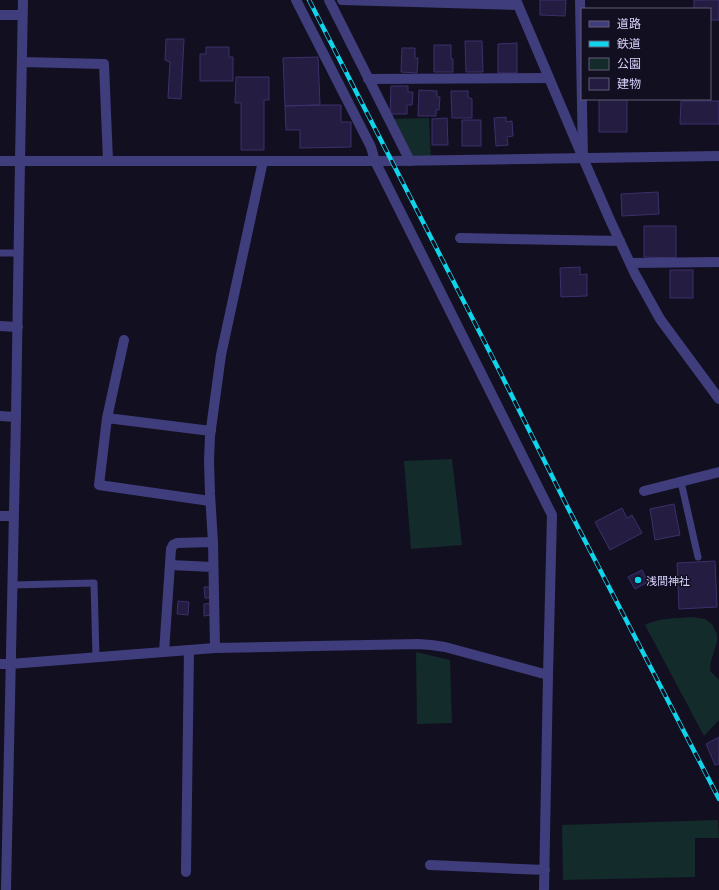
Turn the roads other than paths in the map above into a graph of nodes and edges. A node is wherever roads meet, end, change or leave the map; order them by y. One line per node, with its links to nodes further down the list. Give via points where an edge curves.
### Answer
1 (23, 0): 8 (street)
2 (296, 0): 21 (street, via 371,147)
3 (329, 0): 11 (street)
4 (342, 0): 6 (street)
5 (580, 0): 9 (street)
6 (517, 3): 12 (street)
7 (0, 15): 8 (street)
8 (23, 15): 10 (street)
9 (581, 53)
10 (22, 62): 18 (street); 19 (street, via 104,64)
11 (368, 78): 12 (street); 16 (street)
12 (549, 78): 15 (street)
13 (582, 100): 15 (street)
14 (719, 156): 15 (street)
15 (583, 158): 16 (street); 23 (street)
16 (410, 160): 21 (street)
17 (0, 161): 18 (street)
18 (20, 161): 19 (street); 25 (street)
19 (108, 161): 20 (street)
20 (263, 161): 21 (street); 35 (street, via 221,355)
21 (375, 161): 52 (street, via 552,515)
22 (460, 238): 23 (street)
23 (620, 240): 27 (street)
24 (0, 253): 25 (lane)
25 (19, 253): 29 (street)
26 (719, 262): 27 (street)
27 (630, 263): 31 (street, via 660,319)
28 (0, 326): 29 (street)
29 (18, 327): 33 (street)
30 (124, 340): 34 (street)
31 (718, 395)
32 (0, 416): 33 (street)
33 (16, 417): 41 (street)
34 (107, 418): 35 (street); 39 (street, via 99,485)
35 (211, 431): 39 (street)
36 (719, 472): 37 (street)
37 (681, 482): 38 (street); 43 (lane)
38 (644, 491)
39 (210, 501): 42 (street)
40 (0, 516): 41 (street)
41 (14, 516): 46 (street)
42 (212, 542): 44 (street, via 176,543 171,549); 45 (street)
43 (698, 557)
44 (170, 565): 45 (street); 49 (street)
45 (213, 567): 47 (street)
46 (12, 585): 50 (lane, via 94,583); 51 (street)
47 (215, 648): 48 (street); 52 (street, via 431,645)
48 (189, 650): 49 (street); 55 (street)
49 (164, 652): 50 (street)
50 (96, 657): 51 (street)
51 (5, 664): 56 (street)
52 (548, 675): 54 (street)
53 (430, 865): 54 (street)
54 (545, 870): 57 (street)
55 (186, 872)
56 (6, 890)
57 (544, 890)

